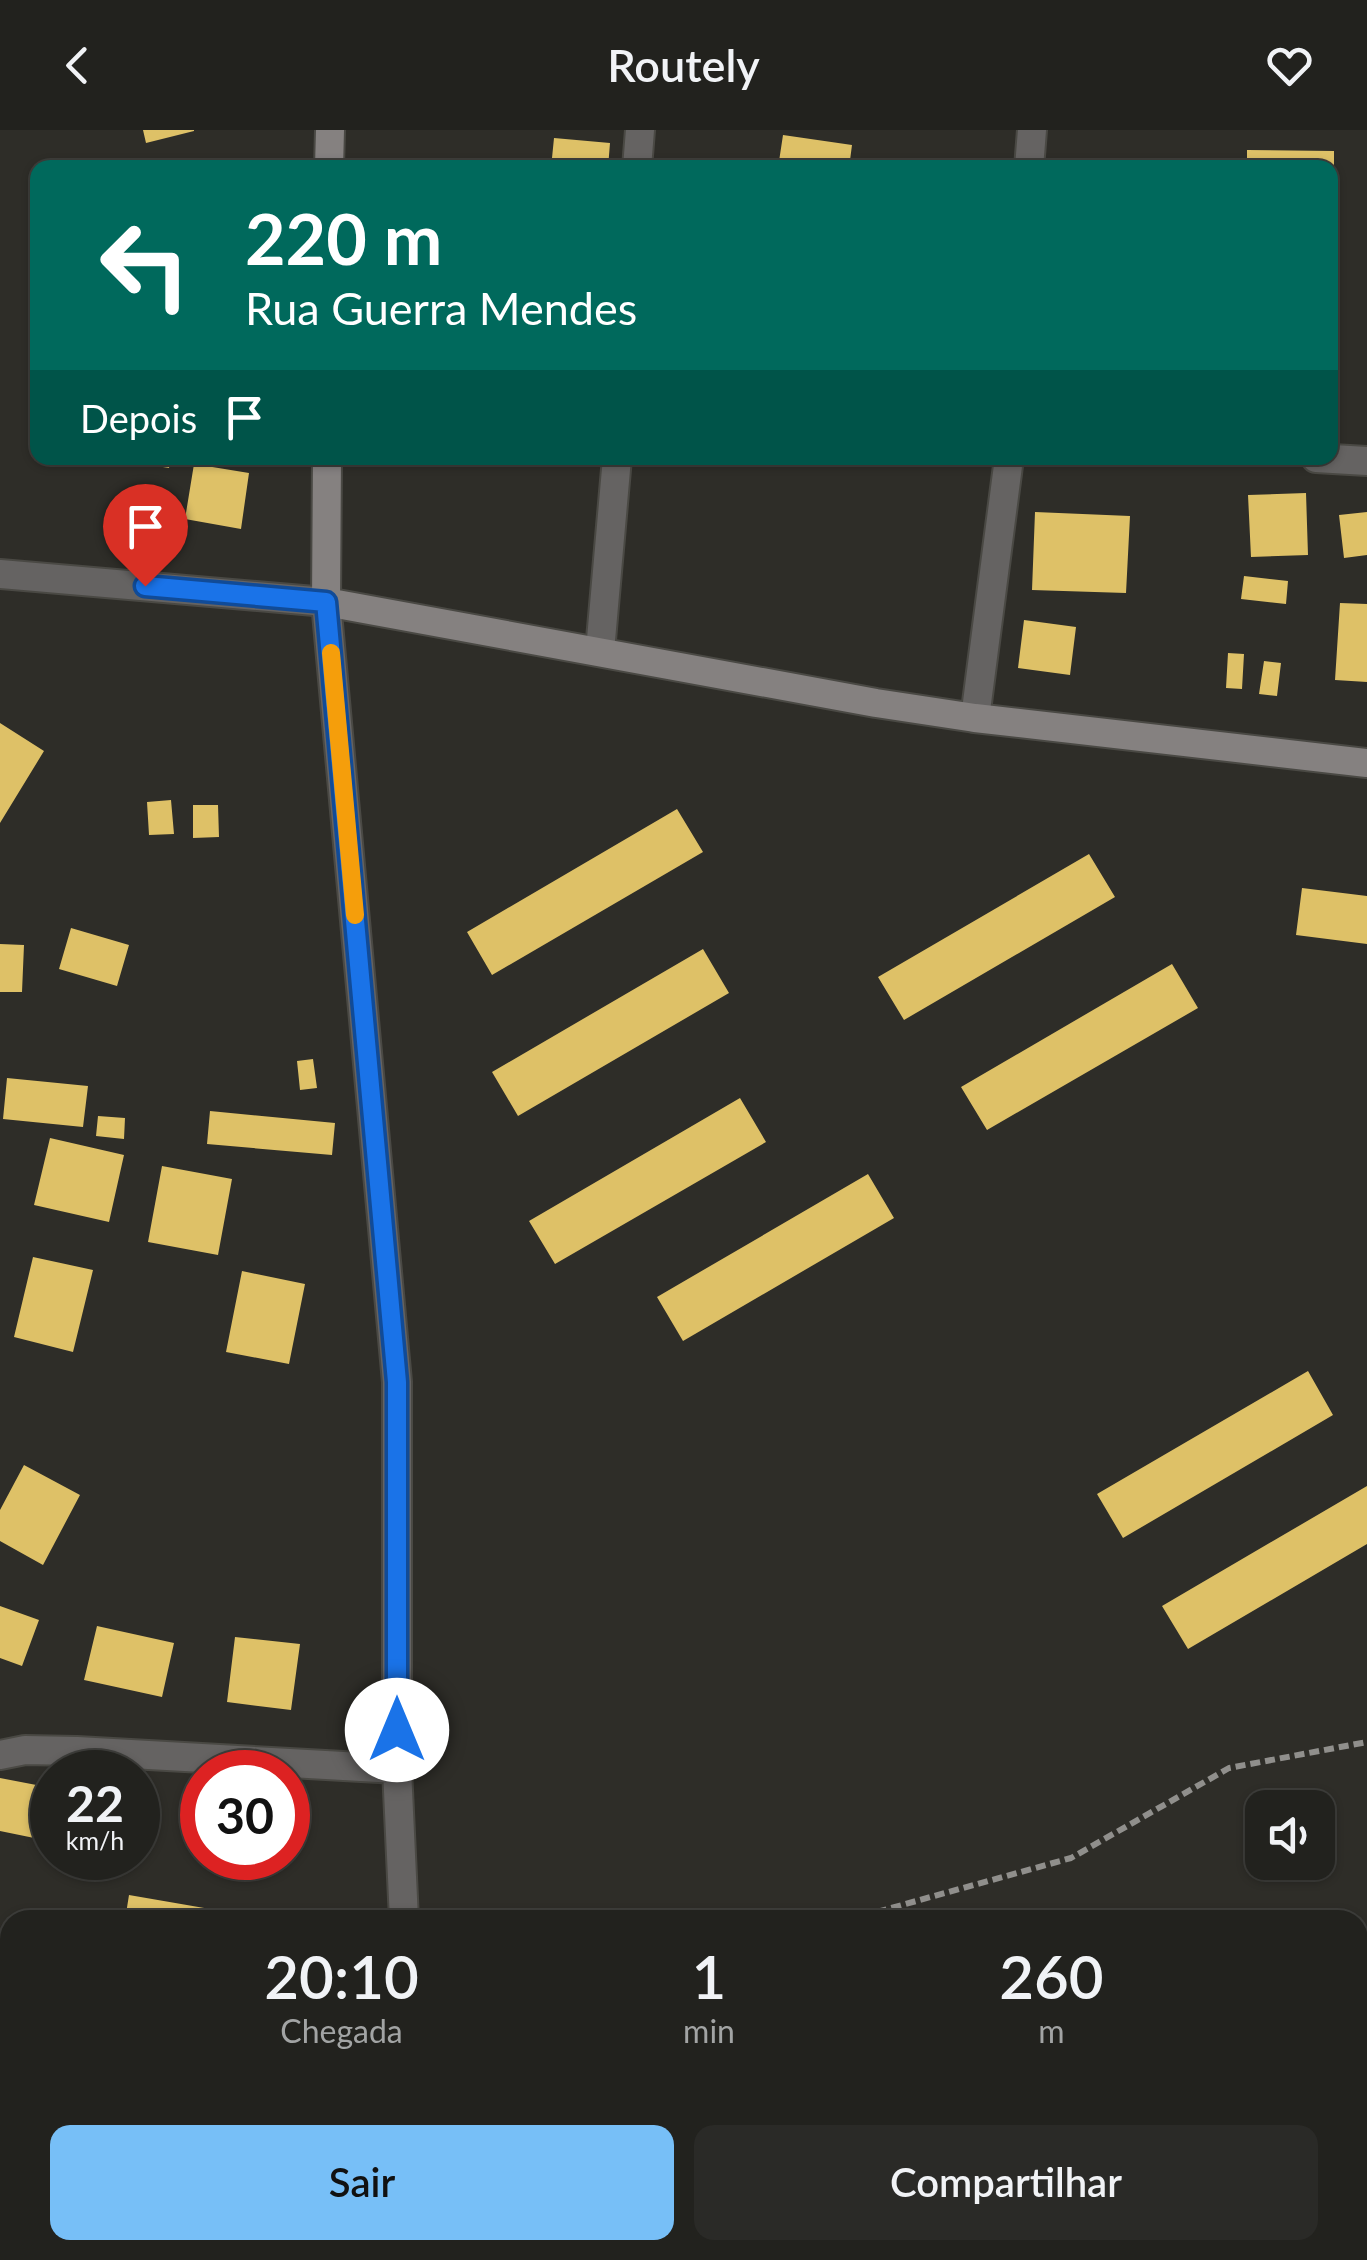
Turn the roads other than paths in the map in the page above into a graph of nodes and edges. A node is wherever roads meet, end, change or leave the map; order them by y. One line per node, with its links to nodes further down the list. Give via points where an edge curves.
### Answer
1 (330, 130): 4 (main road)
2 (640, 130): 5 (street)
3 (1032, 130): 6 (street)
4 (329, 160)
5 (638, 160)
6 (1030, 160)
7 (1338, 459): 8 (street)
8 (1367, 461)
9 (327, 465): 13 (main road)
10 (616, 465): 14 (street)
11 (1009, 465): 15 (street)
12 (0, 574): 13 (street)
13 (326, 602): 14 (main road); 18 (street, via 397,1382)
14 (600, 651): 15 (main road)
15 (975, 718): 16 (main road)
16 (1367, 763)
17 (0, 1755): 18 (street, via 77,1751)
18 (397, 1769): 19 (street)
19 (404, 1910)

